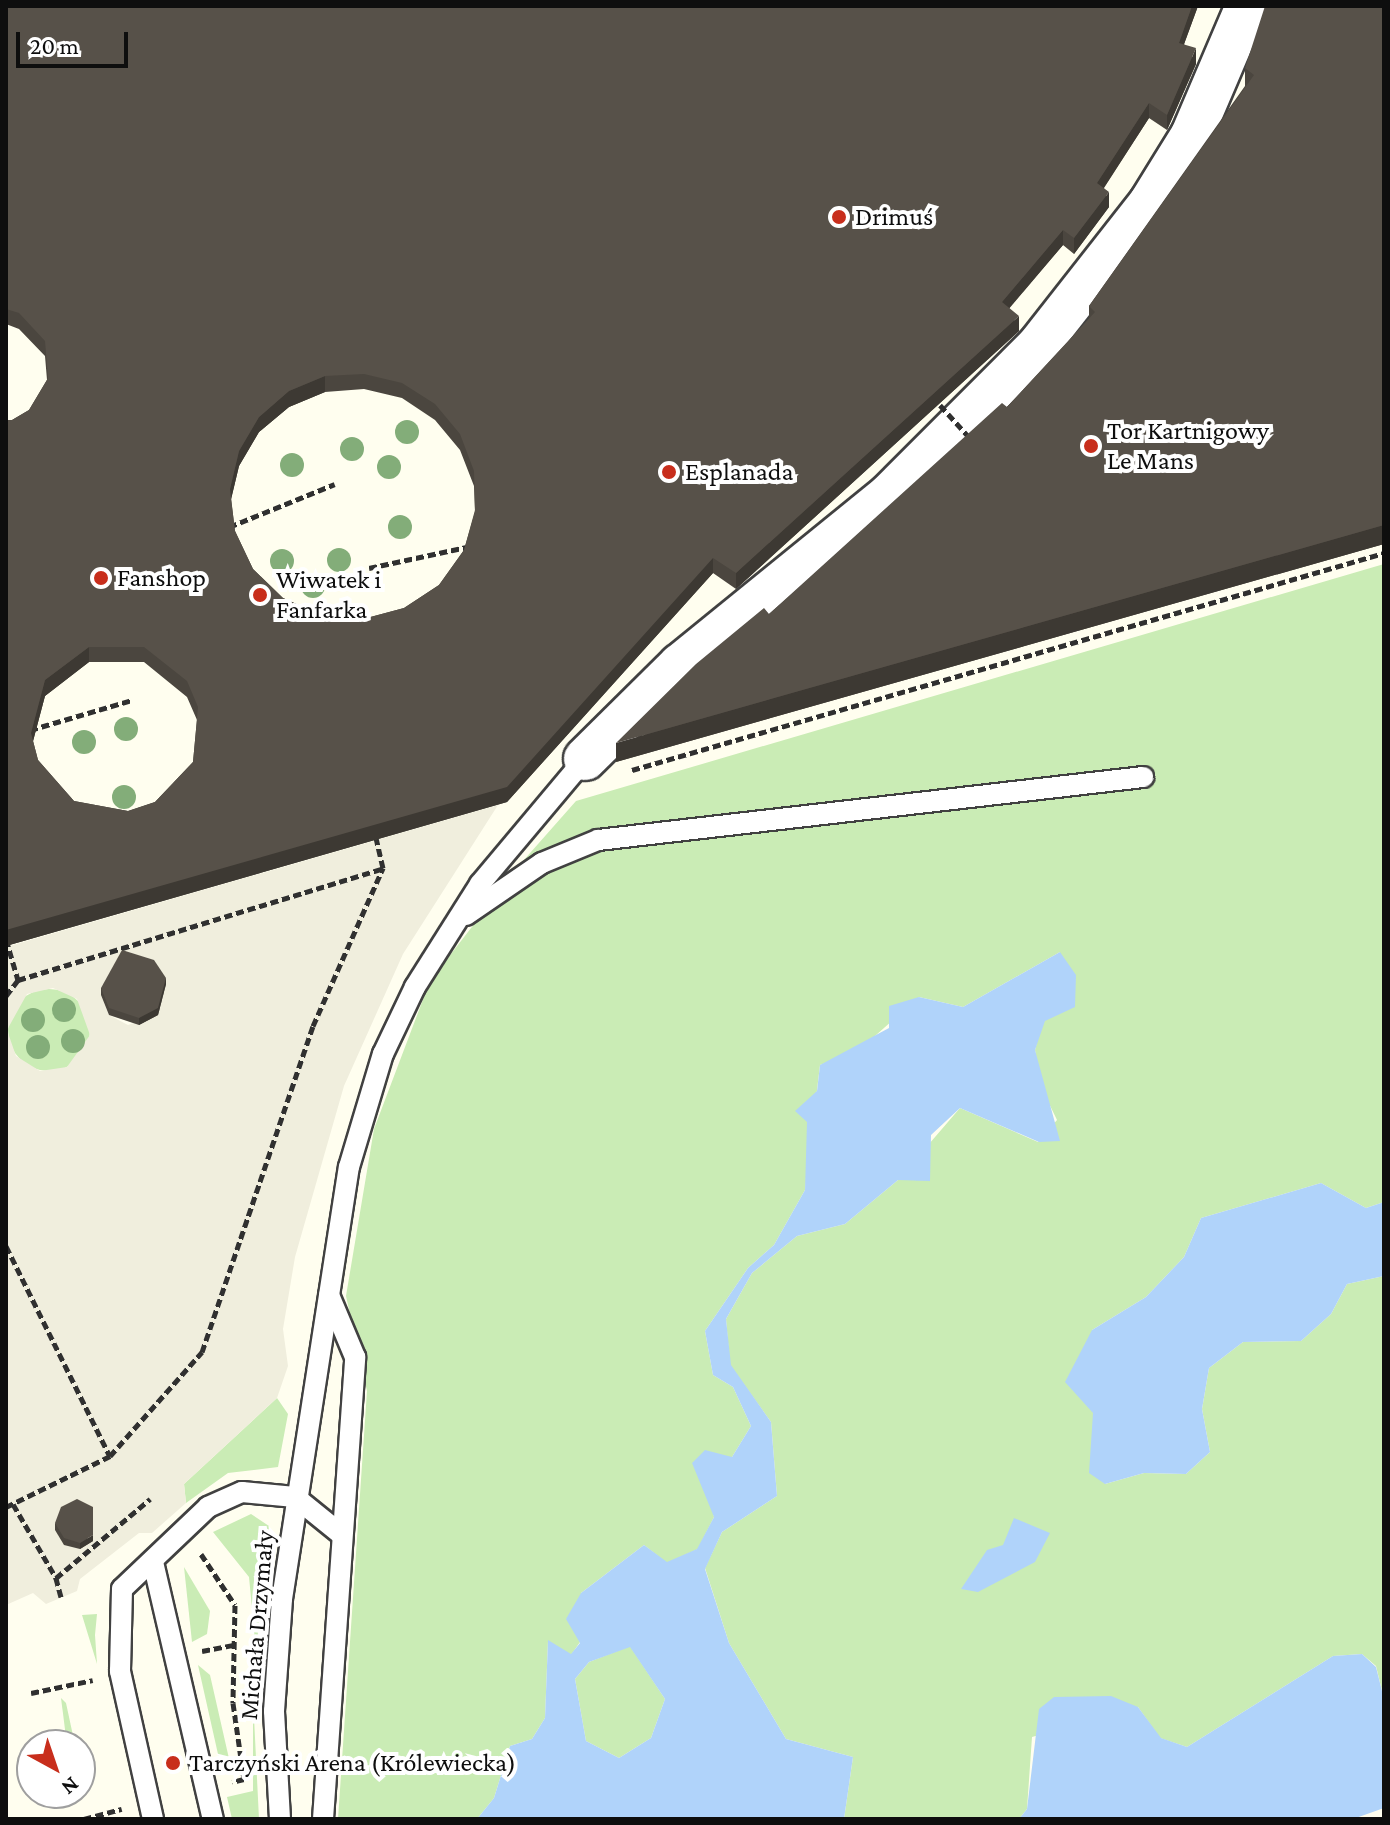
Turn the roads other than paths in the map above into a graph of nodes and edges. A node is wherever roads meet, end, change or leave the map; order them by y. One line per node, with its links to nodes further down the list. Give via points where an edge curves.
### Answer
1 (1247, 6): 2 (street, via 1184,149 1038,346 889,495 680,665)
2 (600, 767): 4 (lane)
3 (1143, 777): 4 (lane, via 598,840 542,863)
4 (453, 924): 5 (lane, via 383,1054 349,1167)
5 (329, 1295): 6 (lane); 7 (lane, via 355,1357)
6 (295, 1497): 7 (lane, Michała Drzymały); 8 (lane, via 226,1497); 11 (lane, Michała Drzymały, via 274,1711)
7 (342, 1535): 12 (lane)
8 (153, 1562): 9 (lane, via 122,1589 117,1645); 10 (lane)
9 (153, 1819)
10 (213, 1819)
11 (280, 1819)
12 (323, 1819)

